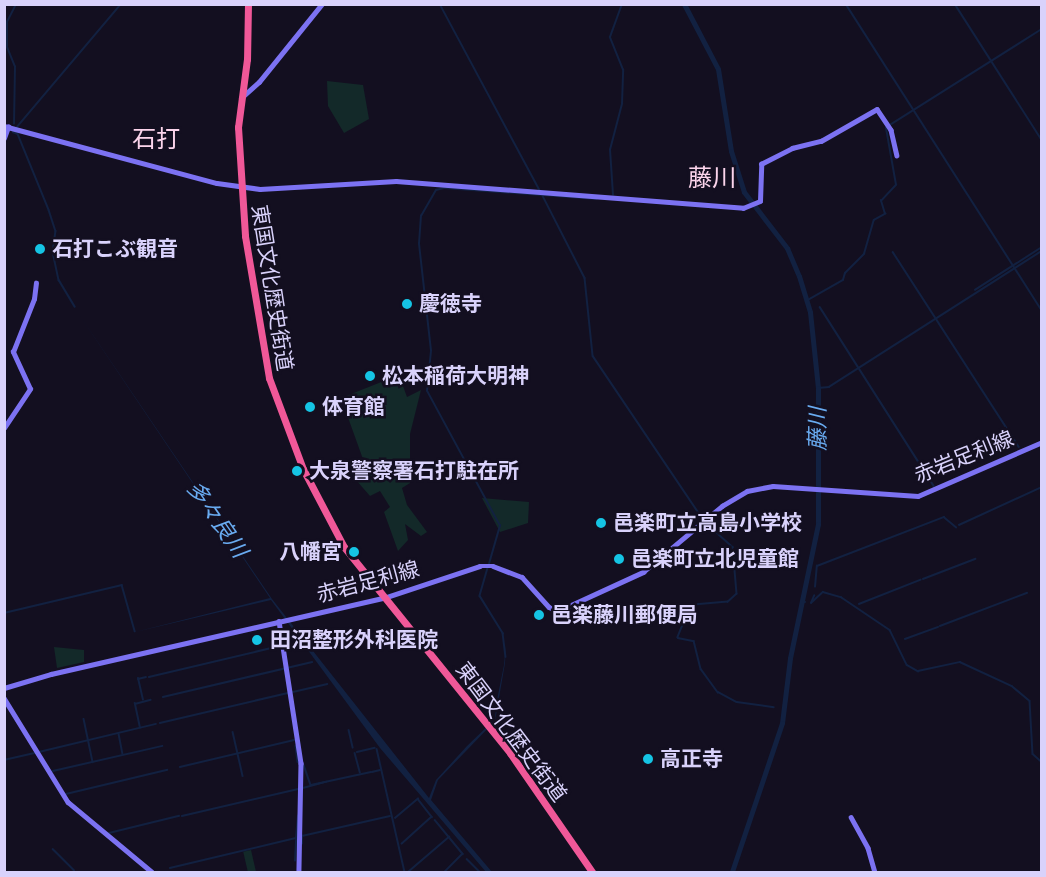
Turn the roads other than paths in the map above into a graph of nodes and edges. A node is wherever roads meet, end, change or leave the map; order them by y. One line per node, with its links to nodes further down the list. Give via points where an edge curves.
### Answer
1 (248, 4): 3 (highway, 東国文化歴史街道, via 247,59)
2 (322, 4): 3 (street, via 259,82)
3 (241, 98): 7 (highway, 東国文化歴史街道)
4 (6, 127): 5 (street); 7 (street)
5 (4, 138)
6 (897, 155): 7 (street, via 894,136 878,108 821,141 792,148 760,164 760,201 743,208 396,181 287,189)
7 (240, 187): 11 (highway, 東国文化歴史街道, via 259,326 274,393 322,511)
8 (36, 284): 9 (street, via 14,352 30,389)
9 (4, 428)
10 (1041, 442): 11 (street, 赤岩足利線, via 923,495 773,486 753,489 726,502 638,574 558,611 549,607 522,577 493,566 480,566)
11 (384, 598): 12 (street, 赤岩足利線); 18 (highway, 東国文化歴史街道, via 488,726)
12 (282, 621): 13 (street, 赤岩足利線); 17 (street, via 301,764)
13 (4, 688)
14 (4, 698): 16 (street, via 69,802)
15 (851, 817): 19 (street, via 868,848)
16 (152, 873)
17 (299, 873)
18 (592, 873)
19 (875, 873)

